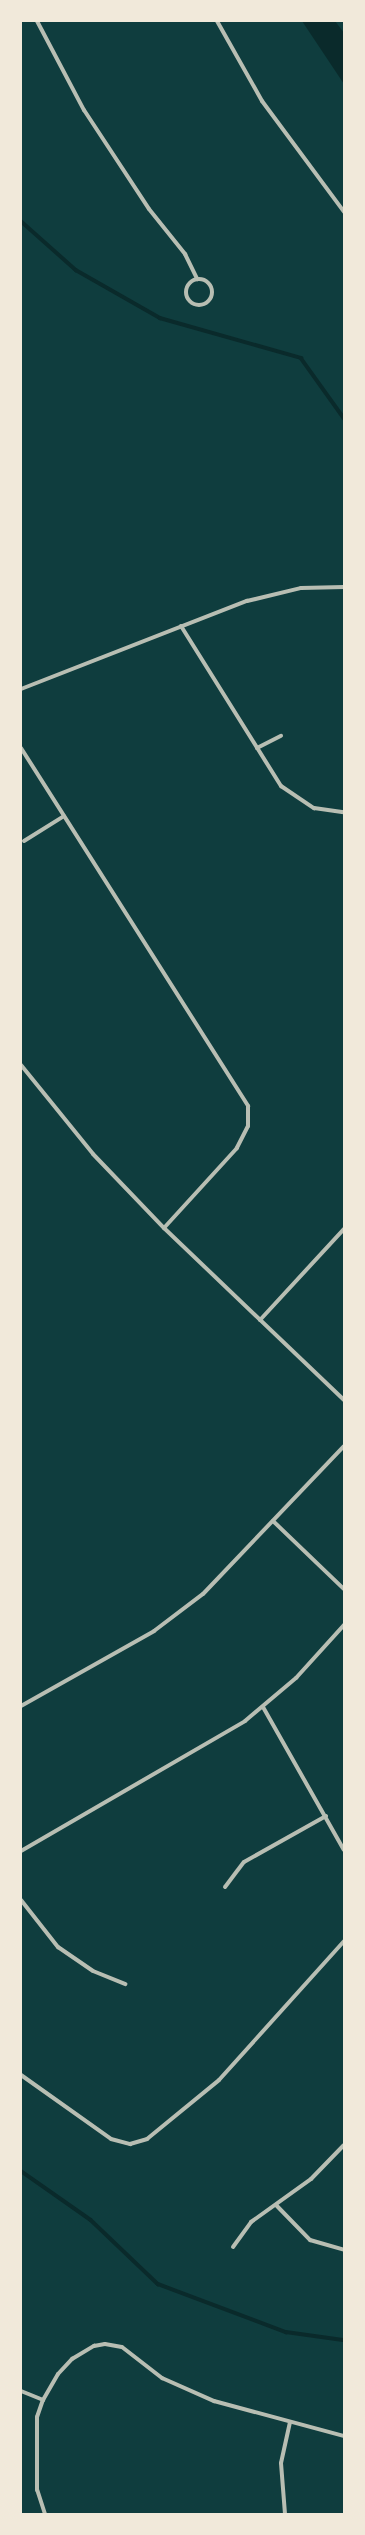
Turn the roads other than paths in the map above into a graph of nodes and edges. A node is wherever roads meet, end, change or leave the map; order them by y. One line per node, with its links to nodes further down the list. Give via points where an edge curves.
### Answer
1 (37, 21): 4 (street, via 84,110 149,209 185,254)
2 (217, 21): 3 (street, via 262,101)
3 (344, 212)
4 (197, 279): 4 (street, via 187,287 186,295 191,303 204,305 212,291 209,283)
5 (344, 587): 6 (street, via 301,588 271,594)
6 (181, 626): 7 (street); 10 (street)
7 (21, 689)
8 (281, 736): 10 (street)
9 (21, 748): 12 (street)
10 (256, 748): 11 (street, via 290,796 314,808)
11 (344, 812)
12 (64, 816): 13 (street); 15 (street, via 248,1106 248,1126 237,1148)
13 (24, 841)
14 (21, 1065): 15 (street, via 93,1154)
15 (164, 1228): 17 (street)
16 (344, 1229): 17 (street)
17 (260, 1320): 18 (street)
18 (344, 1400)
19 (344, 1446): 20 (street)
20 (273, 1521): 21 (street); 23 (street, via 203,1594 178,1613)
21 (344, 1589)
22 (344, 1625): 24 (street, via 296,1678)
23 (21, 1706)
24 (263, 1707): 25 (street); 27 (street, via 245,1721)
25 (326, 1816): 26 (street); 28 (street, via 244,1862)
26 (344, 1850)
27 (21, 1851)
28 (225, 1887)
29 (21, 1900): 31 (street, via 58,1947 93,1971)
30 (344, 1941): 32 (street, via 220,2080 147,2139 130,2144 111,2139)
31 (125, 1984)
32 (21, 2075)
33 (344, 2145): 34 (street, via 311,2179)
34 (276, 2205): 35 (street, via 251,2222); 36 (street, via 310,2240)
35 (233, 2247)
36 (344, 2250)
37 (21, 2391): 38 (street)
38 (43, 2400): 39 (street, via 72,2359 94,2346 114,2344 182,2388 241,2410); 41 (street, via 36,2429 37,2490)
39 (290, 2422): 40 (street); 42 (street, via 281,2463)
40 (344, 2436)
41 (45, 2514)
42 (285, 2514)

